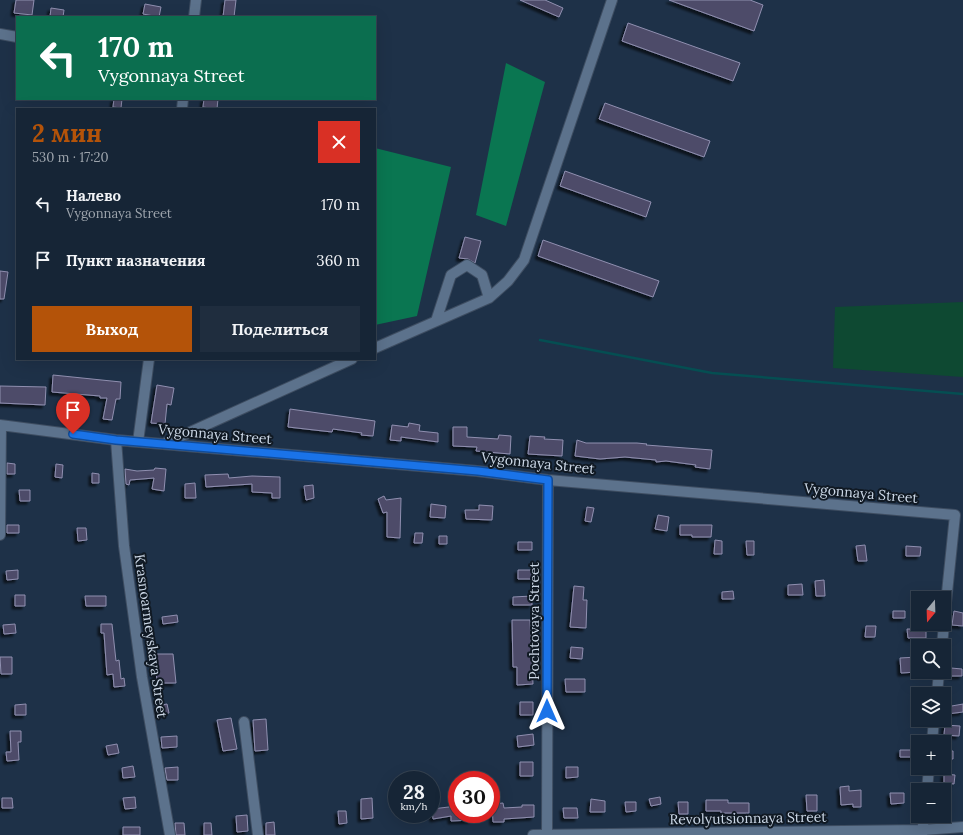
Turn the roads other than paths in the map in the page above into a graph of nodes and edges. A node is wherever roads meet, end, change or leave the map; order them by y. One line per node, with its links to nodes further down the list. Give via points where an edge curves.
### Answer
1 (196, 0): 3 (street)
2 (612, 0): 6 (street, via 524,260 508,281)
3 (194, 16)
4 (0, 34): 5 (street)
5 (16, 37)
6 (489, 298): 7 (street); 7 (street, via 482,275 467,265 451,275)
7 (436, 321): 8 (street)
8 (376, 348)
9 (149, 360): 13 (street)
10 (350, 360): 14 (street)
11 (1, 425): 12 (street, Vygonnaya Street); 16 (street)
12 (116, 440): 13 (street, Vygonnaya Street); 22 (street, Krasnoarmeyskaya Street, via 125,554 142,677)
13 (138, 442): 14 (street, Vygonnaya Street)
14 (164, 444): 15 (street, Vygonnaya Street, via 478,471)
15 (548, 480): 17 (street, Vygonnaya Street, via 955,515); 21 (street, Pochtovaya Street)
16 (0, 535)
17 (947, 591)
18 (244, 722): 23 (street)
19 (963, 827): 20 (street, Revolyutsionnaya Street)
20 (923, 832): 21 (street, Revolyutsionnaya Street)
21 (547, 834): 24 (street, Revolyutsionnaya Street)
22 (170, 835)
23 (258, 835)
24 (533, 835)

